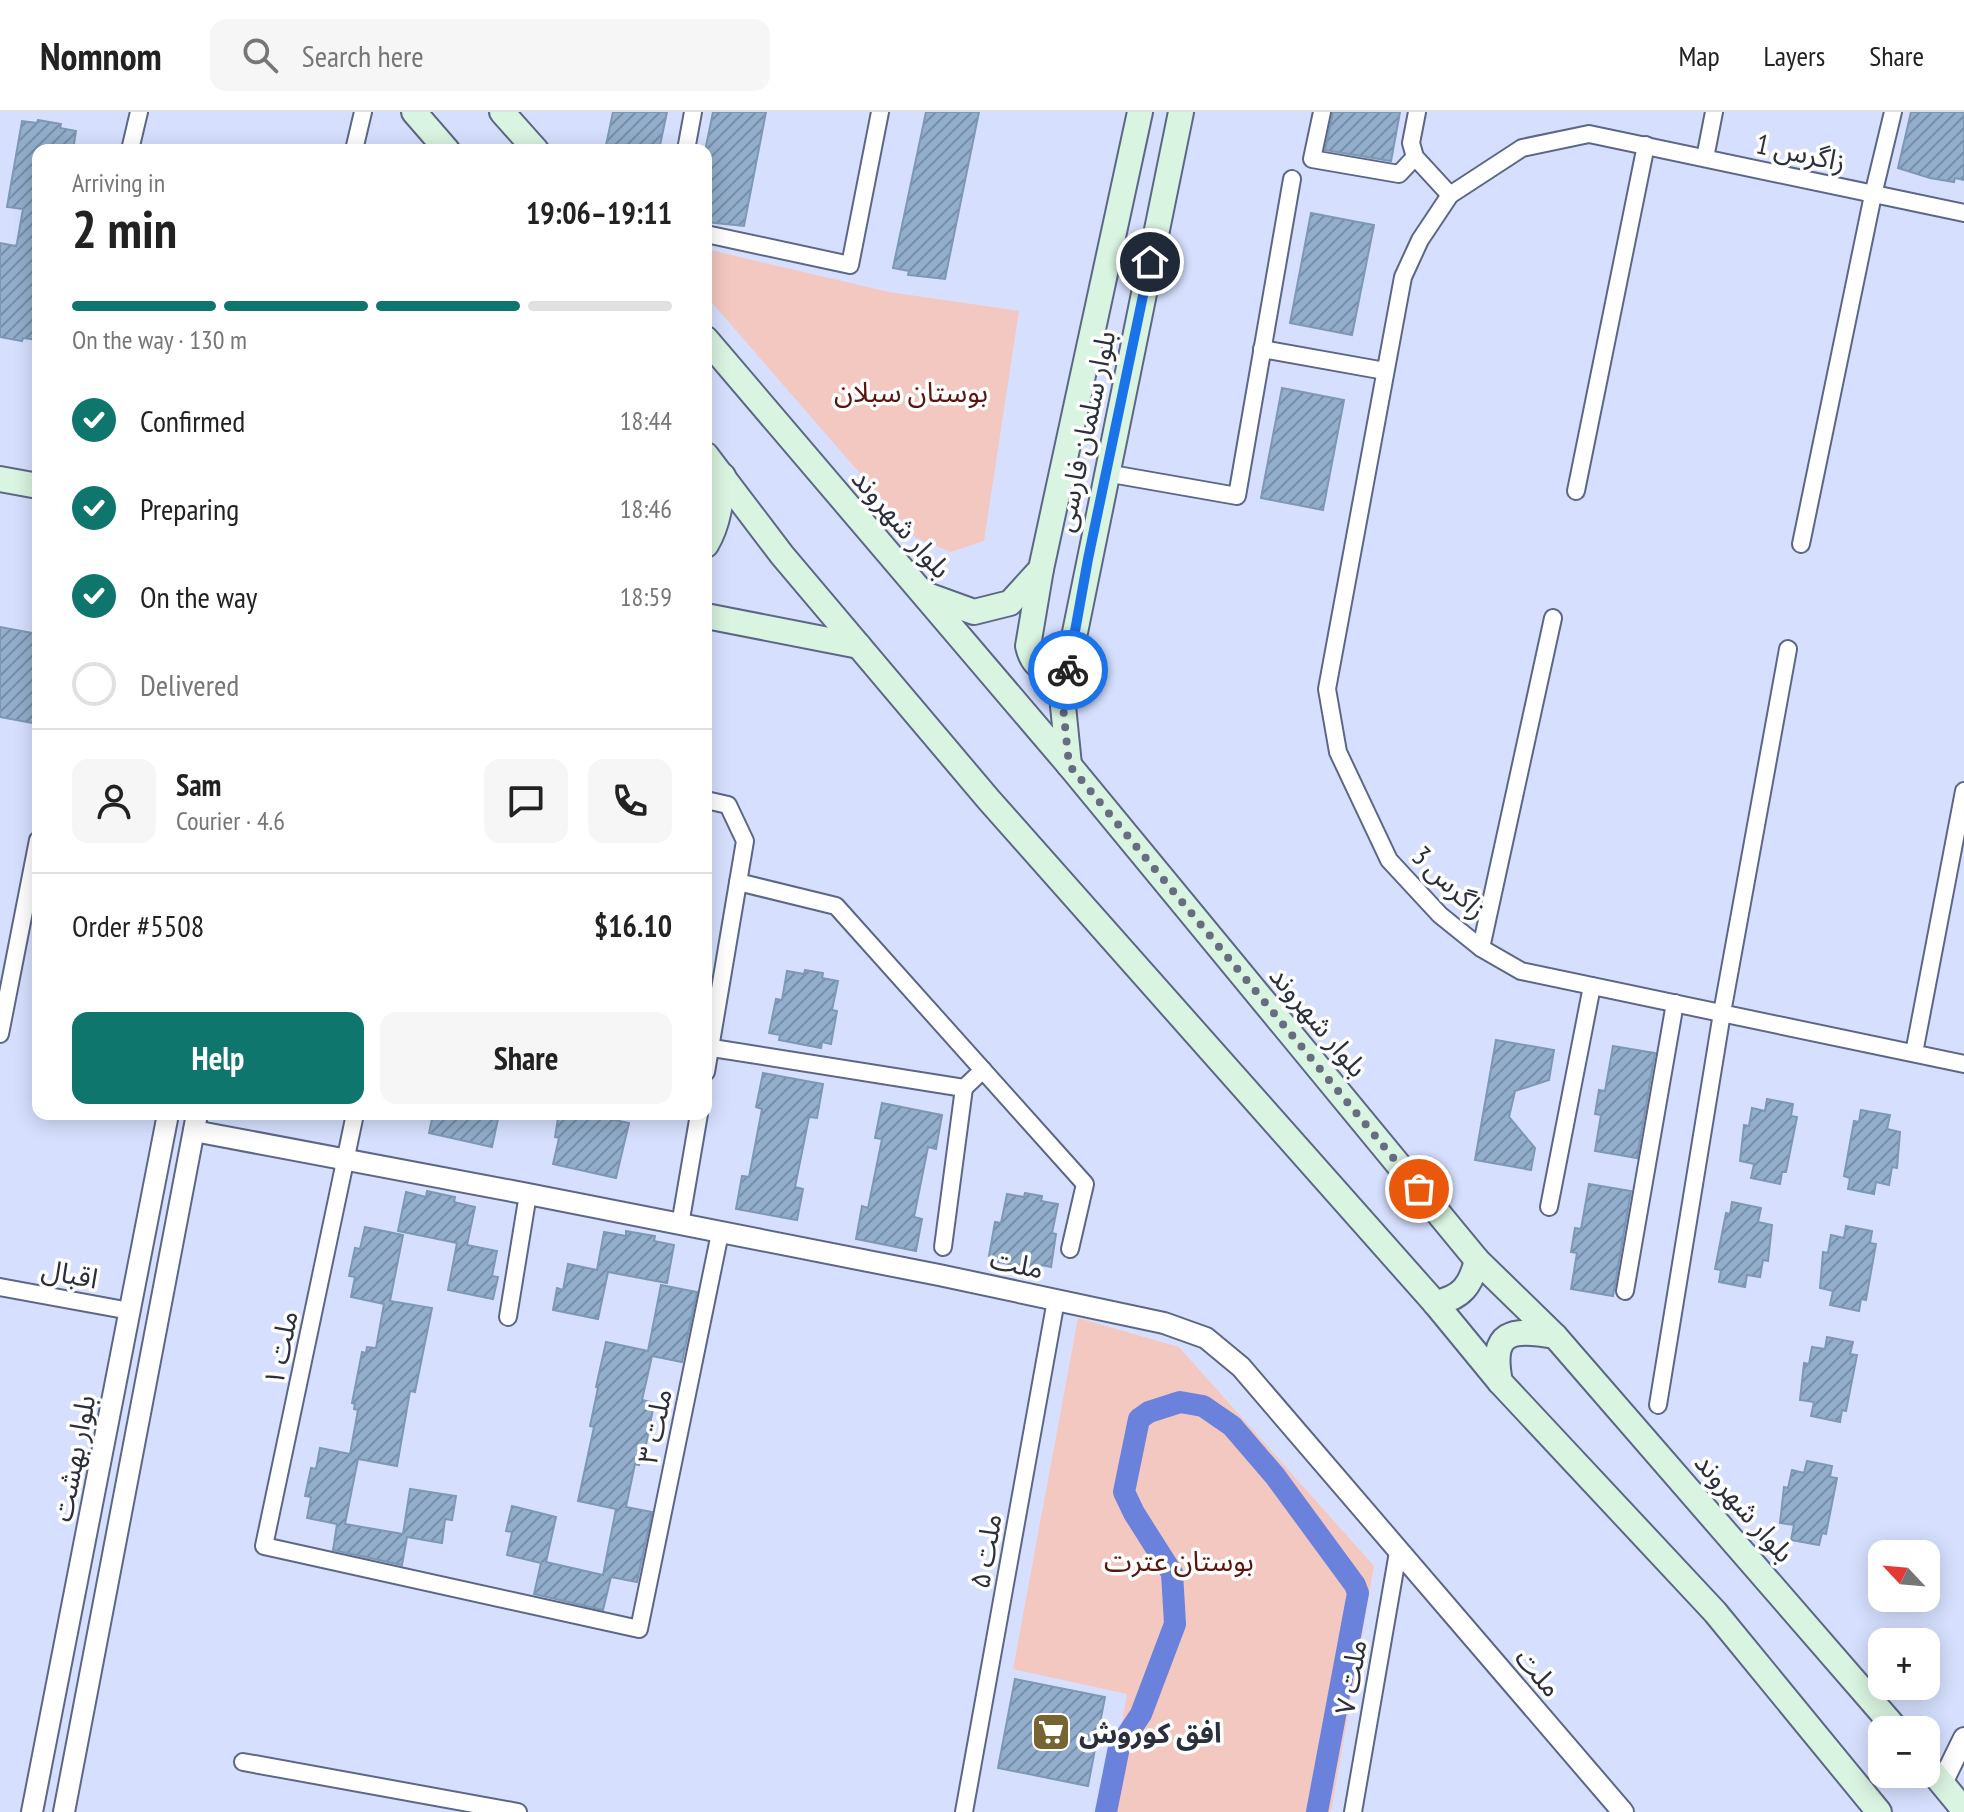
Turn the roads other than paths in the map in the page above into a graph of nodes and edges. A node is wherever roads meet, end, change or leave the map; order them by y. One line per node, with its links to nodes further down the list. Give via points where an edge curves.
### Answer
1 (139, 112): 14 (street)
2 (363, 112): 15 (street)
3 (414, 112): 16 (main road)
4 (444, 112): 16 (main road)
5 (502, 112): 17 (main road)
6 (693, 112): 18 (street)
7 (880, 112): 26 (street, via 850,265)
8 (1140, 112): 38 (main road, بلوار سلمان فارسی)
9 (1181, 112): 31 (main road, بلوار سلمان فارسی)
10 (1322, 112): 20 (street, via 1312,159 1399,174)
11 (1417, 112): 20 (street, via 1411,143)
12 (1714, 112): 21 (street)
13 (1893, 112): 24 (street)
14 (131, 144)
15 (355, 144)
16 (442, 144)
17 (531, 144)
18 (687, 144)
19 (1646, 145): 21 (street, زاگرس 1); 23 (street, زاگرس 1, via 1589,134 1522,148); 35 (street)
20 (1415, 157): 23 (street)
21 (1705, 158): 24 (street, زاگرس 1)
22 (1292, 179): 28 (street)
23 (1450, 195): 29 (street, زاگرس 1, via 1403,277)
24 (1873, 195): 25 (street, زاگرس 1); 37 (street)
25 (1964, 213)
26 (712, 235)
27 (712, 346): 39 (main road, بلوار شهروند)
28 (1262, 349): 29 (street); 31 (street, via 1237,496)
29 (1385, 371): 50 (street, زاگرس 3, via 1327,689 1338,752 1389,860 1440,915)
30 (712, 462): 32 (main road)
31 (1106, 473): 44 (main road, بلوار سلمان فارسی)
32 (723, 476): 36 (main road); 42 (main road)
33 (0, 479): 34 (main road)
34 (32, 485)
35 (1576, 491)
36 (712, 535)
37 (1801, 544)
38 (1041, 569): 39 (main road, بلوار سلمان فارسی, via 1010,603 974,612); 44 (main road, via 1030,659 1040,668 1053,669 1065,664)
39 (924, 594): 45 (main road, بلوار شهروند)
40 (712, 617): 42 (main road)
41 (1553, 618): 50 (street)
42 (859, 646): 76 (main road)
43 (1788, 649): 53 (street)
44 (1071, 652): 45 (main road, بلوار سلمان فارسی, via 1063,706)
45 (1069, 765): 72 (main road, بلوار شهروند)
46 (1964, 791): 57 (street)
47 (712, 801): 49 (street, via 728,805 745,841)
48 (32, 871): 55 (street)
49 (738, 882): 54 (street); 59 (street, via 836,906)
50 (1481, 948): 51 (street, زاگرس 3, via 1521,971)
51 (1592, 986): 52 (street, زاگرس 3); 67 (street)
52 (1675, 1003): 53 (street, زاگرس 3); 74 (street)
53 (1722, 1013): 57 (street, زاگرس 3); 82 (street)
54 (712, 1026)
55 (0, 1034)
56 (712, 1049): 60 (street)
57 (1914, 1053): 58 (street, زاگرس 3)
58 (1964, 1064)
59 (983, 1070): 60 (street); 71 (street, via 1085,1184)
60 (964, 1088): 70 (street)
61 (167, 1120): 77 (street, بلوار بهشت)
62 (354, 1120): 65 (street, ملت ۱)
63 (698, 1120): 68 (street)
64 (196, 1123): 65 (street, ملت); 78 (street, بلوار بهشت)
65 (346, 1161): 66 (street, ملت); 84 (street, ملت ۱, via 264,1546)
66 (528, 1194): 68 (street, ملت); 79 (street)
67 (1549, 1207)
68 (680, 1225): 69 (street, ملت)
69 (720, 1233): 75 (street, ملت); 84 (street, ملت ۳)
70 (943, 1247)
71 (1070, 1249)
72 (1477, 1260): 76 (main road, via 1463,1290); 80 (main road, بلوار شهروند)
73 (0, 1287): 77 (street, اقبال)
74 (1625, 1291)
75 (1056, 1300): 83 (street, ملت, via 1164,1323 1206,1338 1241,1367); 94 (street, ملت ۵)
76 (1435, 1303): 81 (main road)
77 (130, 1311): 78 (street); 91 (street, بلوار بهشت)
78 (159, 1316): 92 (street, بلوار بهشت)
79 (508, 1317)
80 (1555, 1336): 81 (main road, via 1518,1331 1506,1338 1496,1360); 85 (main road, بلوار شهروند)
81 (1500, 1382): 97 (main road, via 1715,1612)
82 (1658, 1405)
83 (1398, 1552): 95 (street, ملت ۷); 96 (street, ملت)
84 (639, 1629)
85 (1885, 1716)
86 (1964, 1738): 88 (street)
87 (243, 1762): 93 (street)
88 (1940, 1767)
89 (1940, 1781): 90 (main road)
90 (1964, 1810)
91 (32, 1812)
92 (64, 1812)
93 (518, 1812)
94 (964, 1812)
95 (1353, 1812)
96 (1623, 1812)
97 (1879, 1812)

